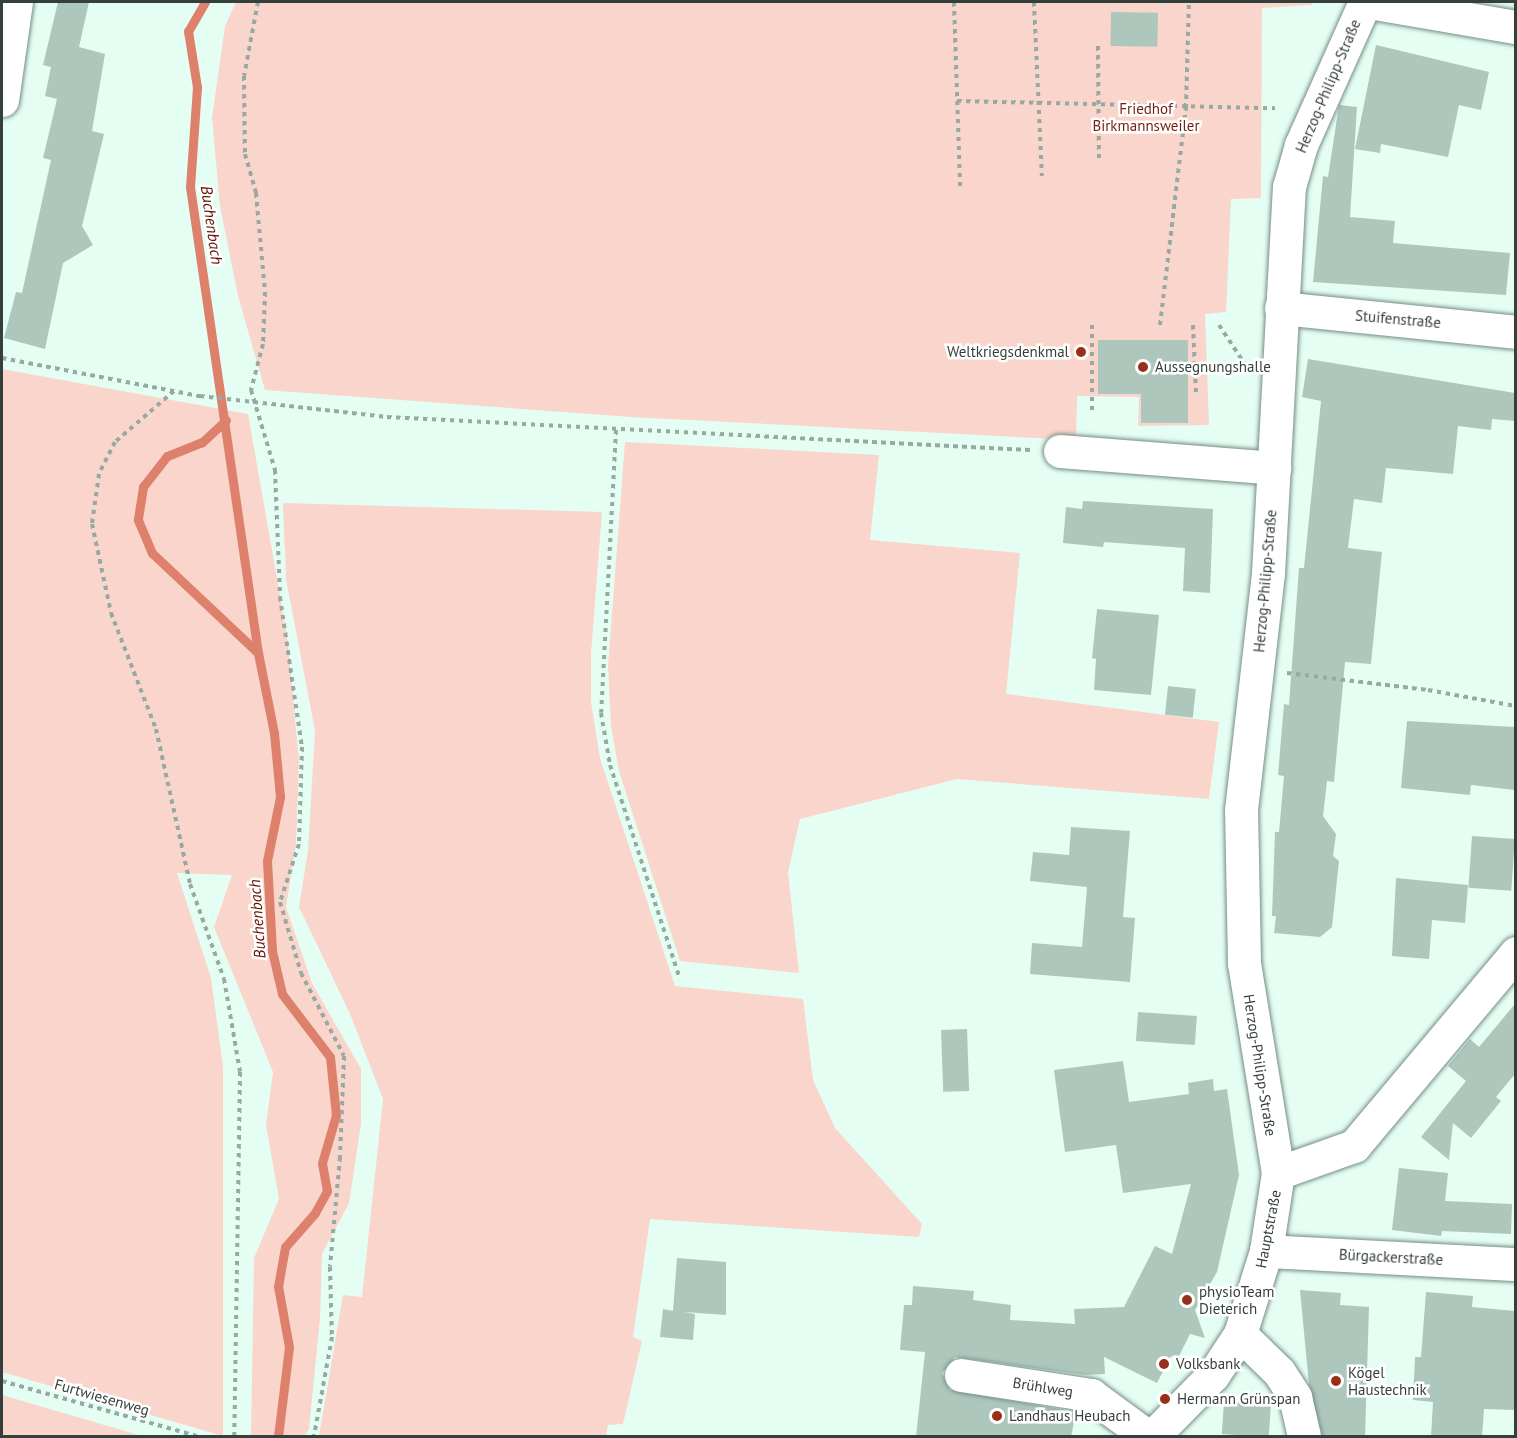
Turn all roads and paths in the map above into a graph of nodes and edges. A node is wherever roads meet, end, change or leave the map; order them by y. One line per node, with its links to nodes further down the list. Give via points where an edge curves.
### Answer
1 (16, 2): 9 (street)
2 (258, 2): 26 (path, via 244,76 245,154 256,193 265,292 263,344 251,390)
3 (954, 2): 10 (path)
4 (1034, 2): 11 (path)
5 (1189, 2): 13 (path)
6 (1367, 2): 7 (street); 18 (street, Herzog-Philipp-Straße, via 1301,145 1289,187)
7 (1515, 27)
8 (1098, 46): 12 (path)
9 (2, 100)
10 (957, 101): 11 (path); 17 (path)
11 (1039, 103): 12 (path); 16 (path)
12 (1099, 105): 13 (path); 15 (path)
13 (1186, 108): 14 (path); 20 (path)
14 (1275, 108)
15 (1099, 158)
16 (1042, 176)
17 (960, 187)
18 (1281, 309): 22 (street, Stuifenstraße); 30 (street, Herzog-Philipp-Straße)
19 (1092, 323): 27 (path)
20 (1160, 325)
21 (1193, 325): 25 (path)
22 (1515, 332)
23 (2, 358): 24 (path)
24 (174, 391): 26 (path); 42 (path, via 115,442 99,474 92,524 111,613 156,729 190,884 224,979 240,1072)
25 (1196, 394)
26 (254, 403): 28 (path, via 387,417); 43 (path, via 275,470 280,597 302,747 299,844 280,902 301,973 344,1056 330,1267 332,1337)
27 (1092, 410)
28 (616, 430): 29 (path); 34 (path, via 601,713 610,765)
29 (1060, 451): 30 (street)
30 (1274, 468): 31 (street, Herzog-Philipp-Straße)
31 (1257, 670): 32 (path, via 1428,690); 35 (street, Herzog-Philipp-Straße, via 1241,810 1244,963)
32 (1515, 706)
33 (1515, 953): 35 (street, Hauptstraße, via 1353,1146)
34 (680, 979)
35 (1278, 1173): 36 (street, Hauptstraße)
36 (1266, 1251): 37 (street, Bürgackerstraße); 38 (street, Hauptstraße)
37 (1515, 1264)
38 (1240, 1334): 45 (street, Hauptstraße, via 1213,1375); 46 (street, via 1279,1372 1295,1396)
39 (960, 1375): 44 (street, Brühlweg, via 1091,1395)
40 (2, 1381): 41 (path, Furtwiesenweg)
41 (197, 1437)
42 (234, 1437)
43 (314, 1437)
44 (1147, 1437)
45 (1153, 1437)
46 (1304, 1437)

